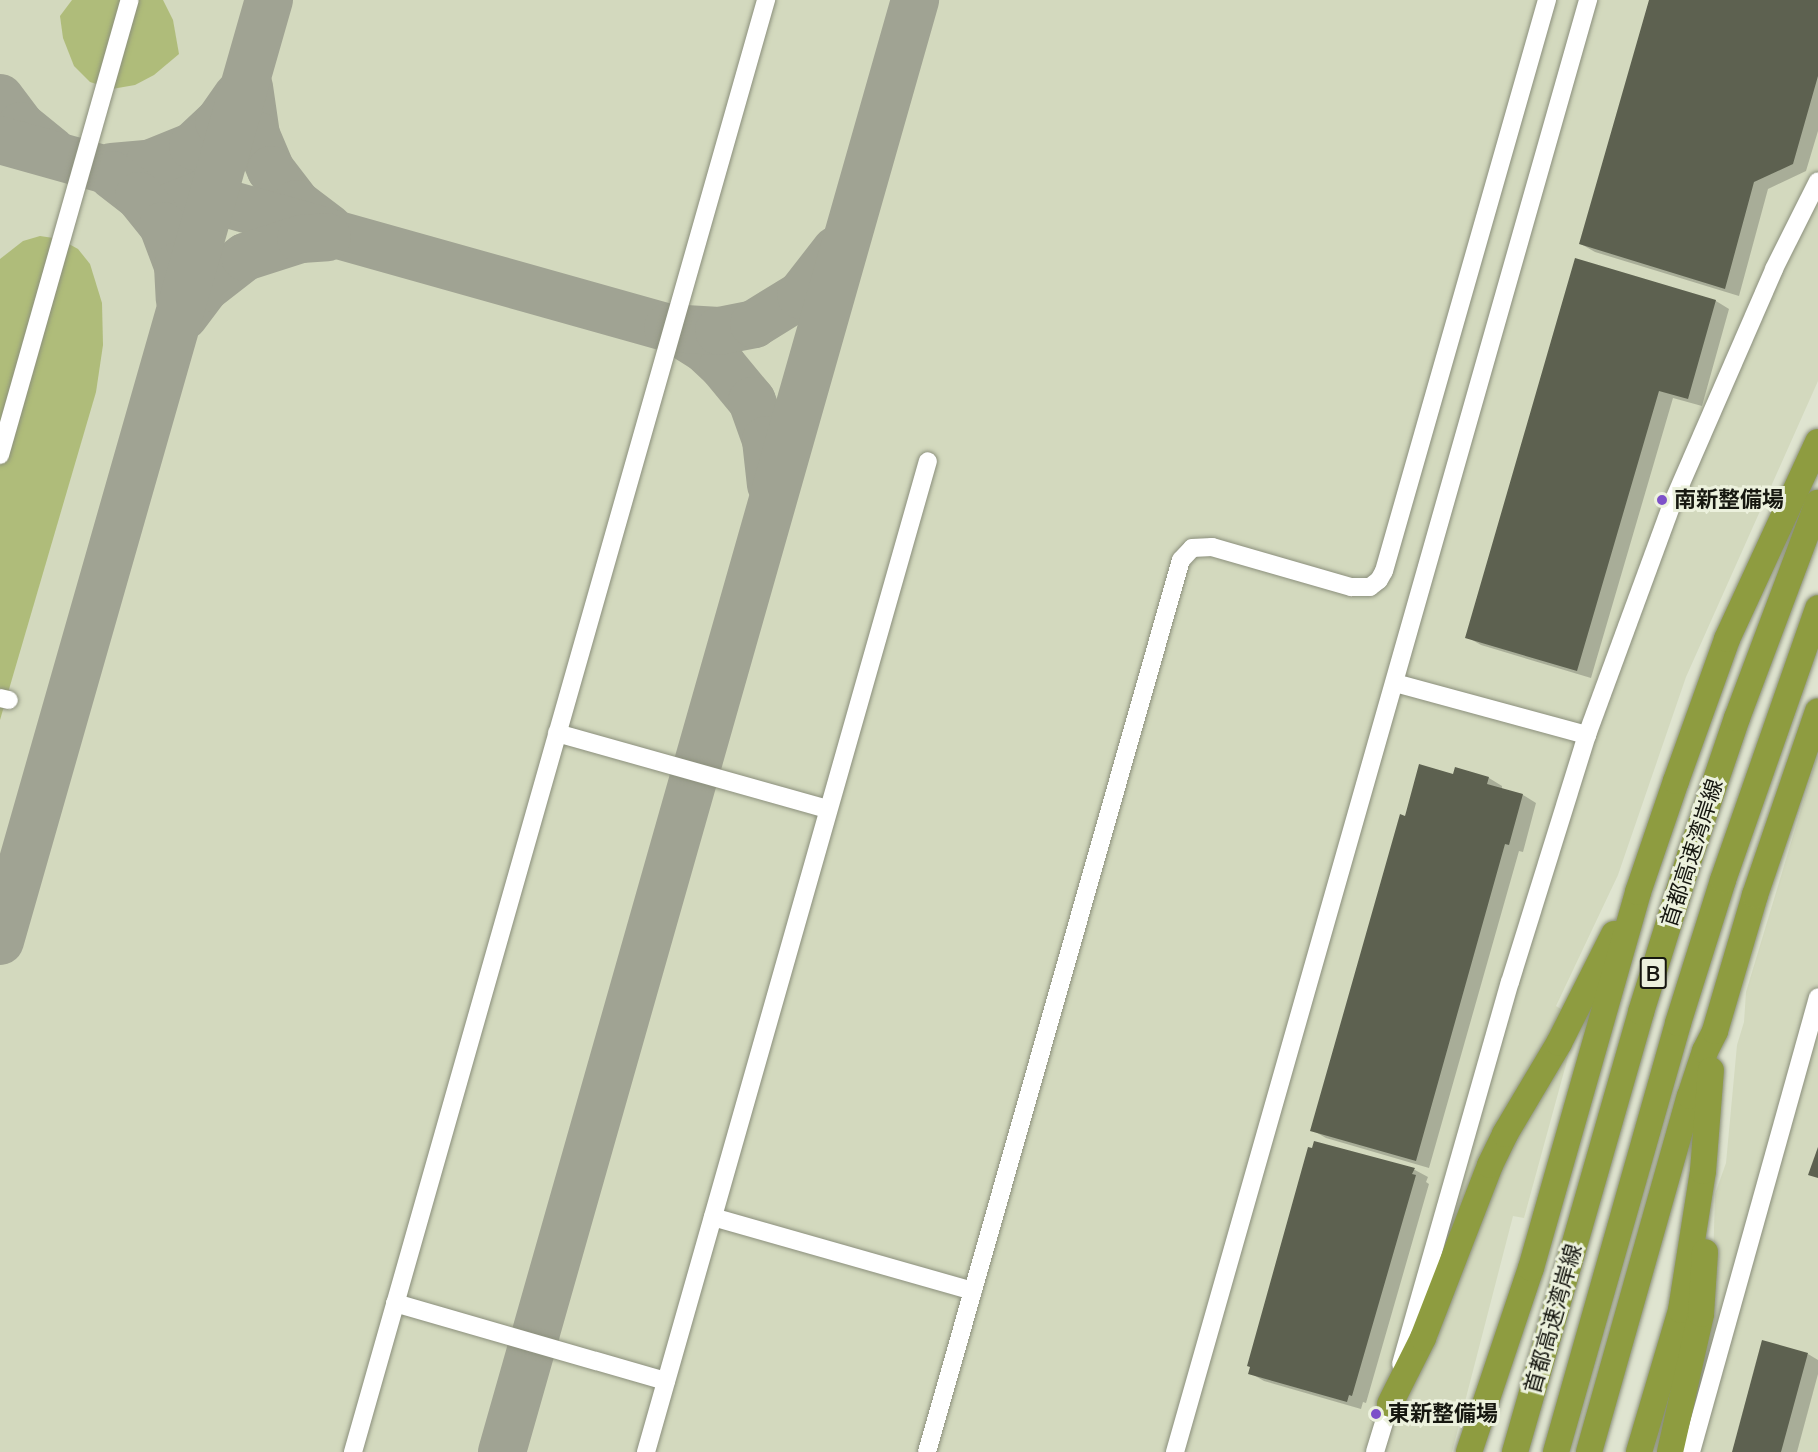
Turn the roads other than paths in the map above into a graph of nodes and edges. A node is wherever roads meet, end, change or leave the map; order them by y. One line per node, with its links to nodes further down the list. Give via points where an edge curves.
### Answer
1 (130, 0): 7 (street)
2 (766, 0): 13 (street)
3 (1547, 0): 21 (street, via 1379,580 1370,587 1351,587 1212,547 1192,548 1181,560)
4 (1588, 0): 11 (street)
5 (1818, 181): 14 (street, via 1774,269 1672,504)
6 (1818, 442): 16 (highway, via 1726,639)
7 (0, 455)
8 (928, 461): 15 (street)
9 (1818, 504): 32 (highway, 首都高速湾岸線 / B, via 1690,856)
10 (1818, 609): 33 (highway, 首都高速湾岸線 / B, via 1706,935)
11 (1395, 683): 14 (street); 29 (street)
12 (1818, 711): 18 (highway, via 1755,895)
13 (557, 733): 15 (street); 22 (street)
14 (1587, 735): 25 (street, via 1510,982)
15 (828, 809): 20 (street)
16 (1638, 892): 25 (highway, via 1495,1155 1423,1338); 31 (highway, via 1547,1216)
17 (1817, 1004): 24 (street)
18 (1714, 1031): 19 (highway); 34 (highway, via 1690,1096)
19 (1703, 1171): 35 (highway, via 1681,1310); 36 (highway, via 1707,1211 1701,1314)
20 (713, 1216): 21 (street); 23 (street)
21 (973, 1291): 28 (street)
22 (395, 1303): 23 (street); 26 (street)
23 (666, 1381): 27 (street)
24 (1705, 1394): 37 (street); 38 (street)
25 (1390, 1404): 30 (street)
26 (352, 1452)
27 (646, 1452)
28 (927, 1452)
29 (1175, 1452)
30 (1375, 1452)
31 (1469, 1452)
32 (1515, 1452)
33 (1556, 1452)
34 (1589, 1452)
35 (1639, 1452)
36 (1670, 1452)
37 (1684, 1452)
38 (1690, 1452)

